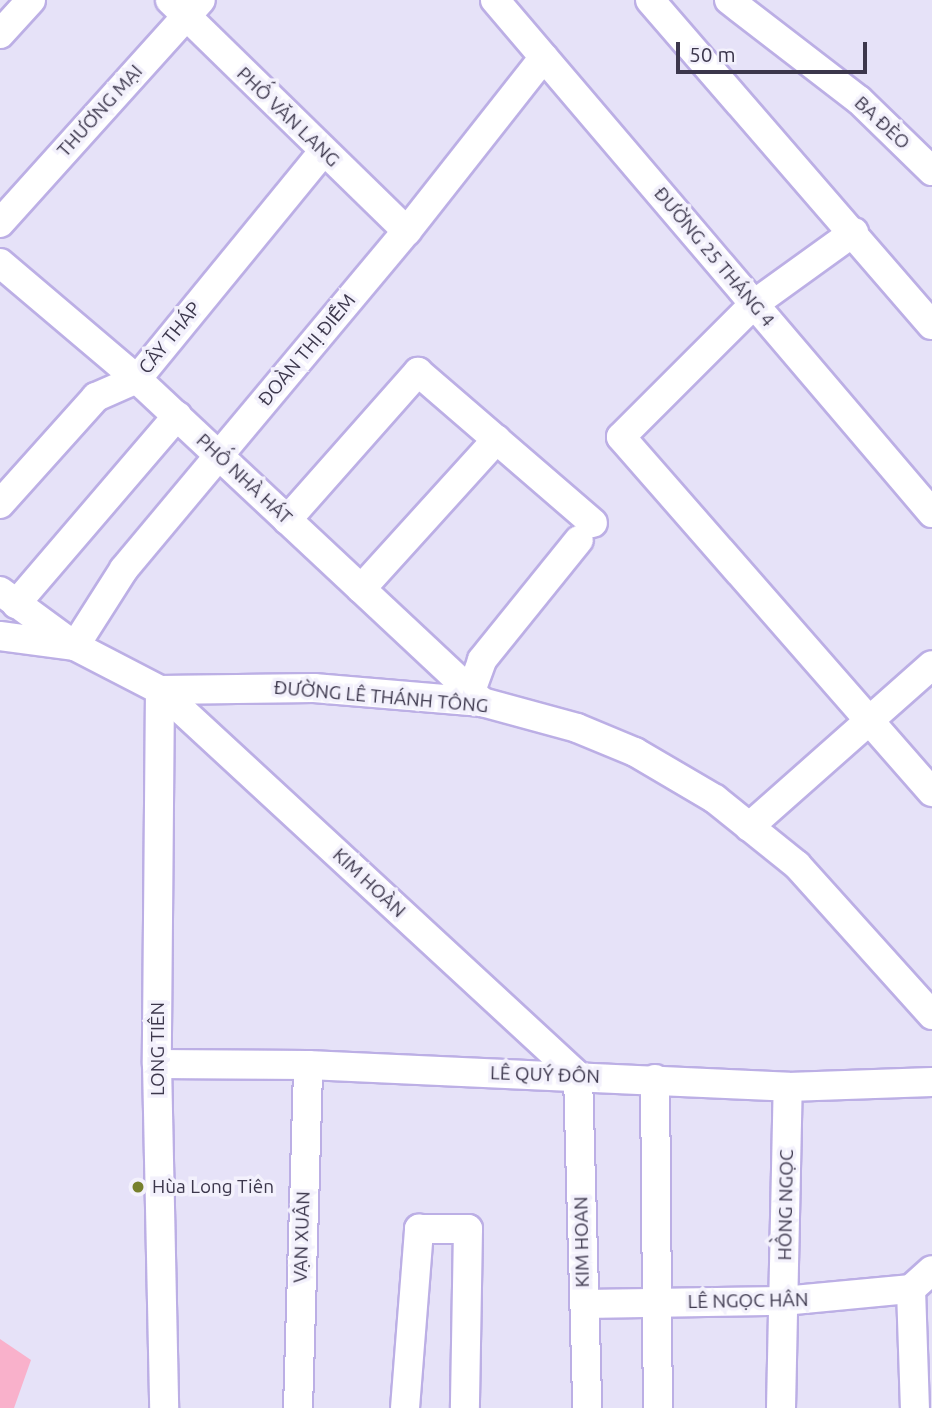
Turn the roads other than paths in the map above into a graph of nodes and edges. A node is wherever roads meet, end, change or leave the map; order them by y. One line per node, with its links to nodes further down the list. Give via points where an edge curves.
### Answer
1 (31, 0): 6 (street)
2 (495, 0): 7 (street, ĐƯỜNG 25 THÁNG 4)
3 (650, 0): 12 (street)
4 (729, 0): 9 (street, BA ĐÈO, via 859,100)
5 (185, 5): 8 (street, PHỐ VĂN LANG); 10 (street, THƯƠNG MẠI)
6 (0, 34)
7 (544, 57): 11 (street, ĐOÀN THỊ ĐIỂM); 14 (street, ĐƯỜNG 25 THÁNG 4)
8 (323, 152): 11 (street, PHỐ VĂN LANG); 16 (street, CÂY THÁP)
9 (932, 171)
10 (0, 223)
11 (407, 231): 19 (street, ĐOÀN THỊ ĐIỂM)
12 (853, 232): 14 (street); 15 (street)
13 (0, 263): 16 (street, PHỐ NHÀ HÁT)
14 (754, 304): 21 (street, ĐƯỜNG 25 THÁNG 4); 30 (street, via 621,438)
15 (932, 325)
16 (137, 379): 17 (street, PHỐ NHÀ HÁT); 20 (street, CÂY THÁP, via 96,397)
17 (177, 416): 19 (street, PHỐ NHÀ HÁT); 24 (street)
18 (497, 439): 22 (street, via 418,372); 23 (street); 29 (street, via 586,532 482,660)
19 (219, 455): 22 (street, PHỐ NHÀ HÁT); 26 (street, ĐOÀN THỊ ĐIỂM, via 124,569)
20 (0, 504)
21 (932, 513)
22 (288, 520): 23 (street, PHỐ NHÀ HÁT)
23 (361, 589): 29 (street, PHỐ NHÀ HÁT)
24 (8, 598): 26 (street, ĐƯỜNG LÊ THÁNH TÔNG)
25 (0, 636): 26 (street)
26 (75, 646): 28 (street, ĐƯỜNG LÊ THÁNH TÔNG)
27 (932, 666): 30 (street)
28 (160, 690): 29 (street, ĐƯỜNG LÊ THÁNH TÔNG, via 314,688); 34 (street, LONG TIÊN); 36 (street, KIM HOÀN)
29 (477, 697): 32 (street, ĐƯỜNG LÊ THÁNH TÔNG, via 577,728 635,752 715,799)
30 (872, 722): 31 (street); 32 (street)
31 (932, 792)
32 (749, 827): 33 (street, ĐƯỜNG LÊ THÁNH TÔNG, via 797,865)
33 (932, 1015)
34 (158, 1064): 35 (street, LÊ QUÝ ĐÔN); 45 (street, LONG TIÊN)
35 (308, 1065): 36 (street, LÊ QUÝ ĐÔN); 46 (street, VẠN XUÂN)
36 (578, 1076): 37 (street, LÊ QUÝ ĐÔN); 44 (street, KIM HOAN)
37 (655, 1079): 39 (street, LÊ QUÝ ĐÔN); 43 (street)
38 (932, 1082): 39 (street, LÊ QUÝ ĐÔN)
39 (788, 1087): 42 (street, HỒNG NGỌC)
40 (932, 1270): 41 (street)
41 (911, 1289): 42 (street, LÊ NGỌC HÂN); 52 (street)
42 (783, 1301): 43 (street, LÊ NGỌC HÂN); 51 (street, HỒNG NGỌC)
43 (654, 1303): 44 (street, LÊ NGỌC HÂN); 50 (street)
44 (584, 1304): 49 (street, KIM HOAN)
45 (164, 1408)
46 (298, 1408)
47 (405, 1408): 48 (street, via 419,1229 468,1229)
48 (465, 1408)
49 (587, 1408)
50 (659, 1408)
51 (780, 1408)
52 (915, 1408)

